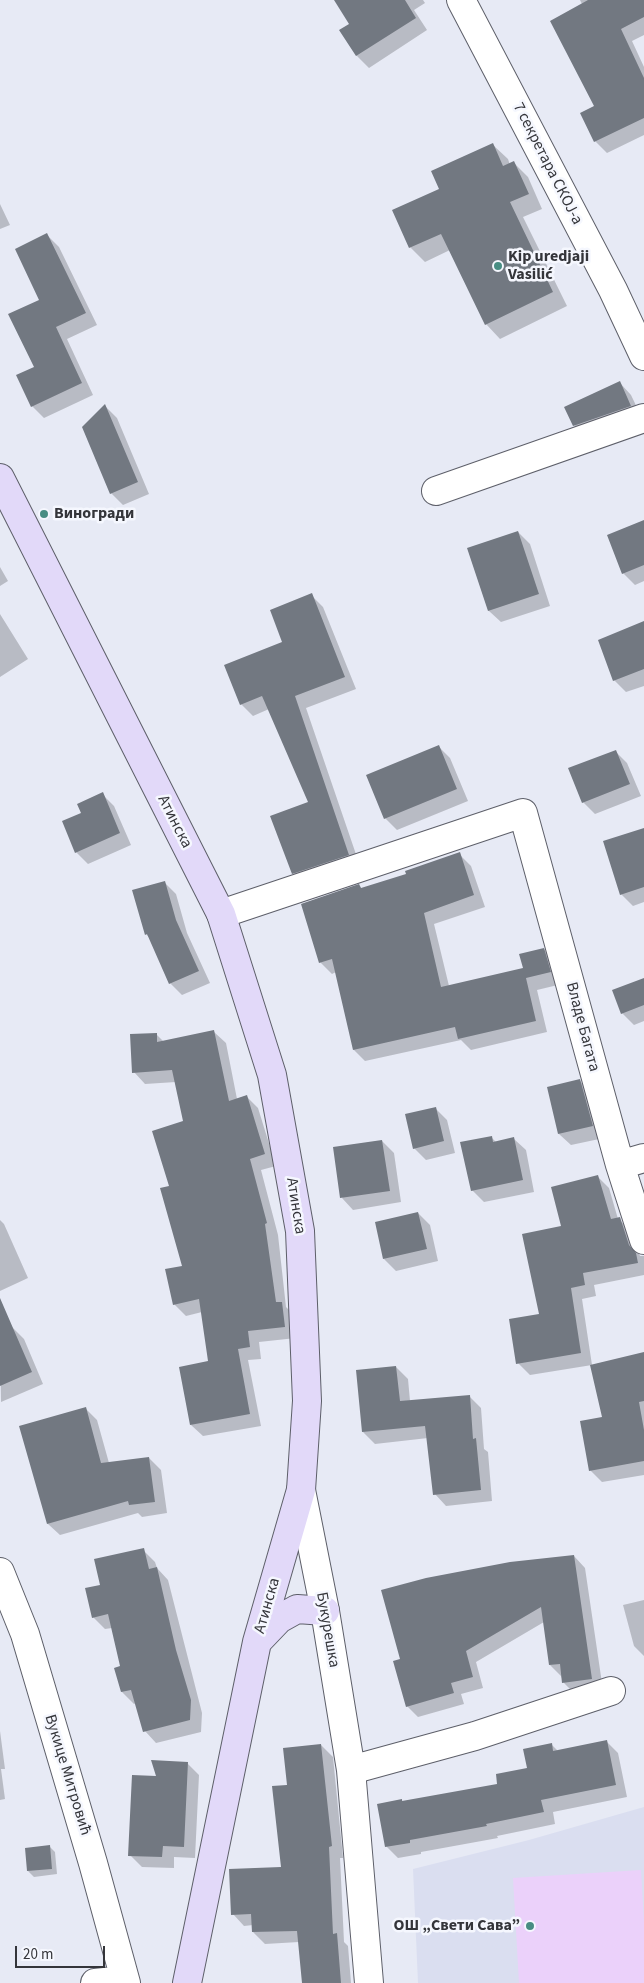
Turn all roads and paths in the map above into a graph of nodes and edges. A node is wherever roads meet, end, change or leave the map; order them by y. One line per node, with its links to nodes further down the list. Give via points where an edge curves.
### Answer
1 (462, 0): 2 (street, 7 секретара СКОЈ-а)
2 (644, 356)
3 (644, 418): 5 (street)
4 (0, 478): 6 (street, Атинска)
5 (436, 491)
6 (221, 914): 7 (street, Владе Багата, via 523,813); 9 (street, Атинска, via 272,1075 300,1231 307,1402)
7 (632, 1162): 8 (street, Владе Багата)
8 (644, 1240)
9 (300, 1490): 11 (street, Букурешка); 12 (street, Атинска)
10 (0, 1572): 15 (street, Вукице Митровић, via 25,1634)
11 (324, 1610): 12 (street, via 297,1609 279,1619); 14 (street, Букурешка)
12 (258, 1642): 17 (street, Атинска)
13 (611, 1691): 14 (street, via 475,1736)
14 (351, 1770): 18 (street, Букурешка)
15 (125, 1982): 16 (street, Вукице Митровић)
16 (95, 1983)
17 (187, 1983)
18 (370, 1983)

